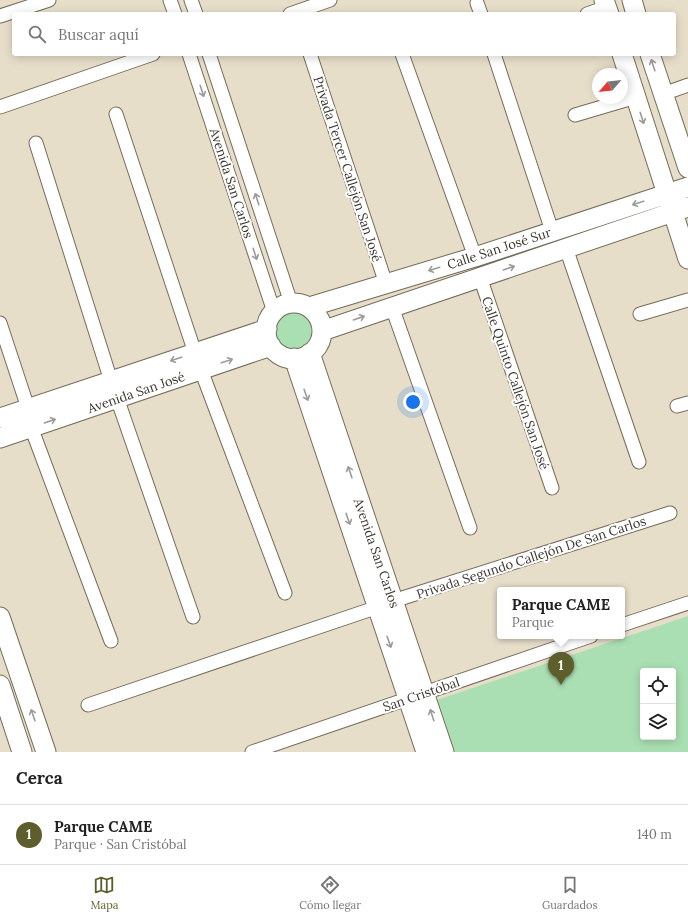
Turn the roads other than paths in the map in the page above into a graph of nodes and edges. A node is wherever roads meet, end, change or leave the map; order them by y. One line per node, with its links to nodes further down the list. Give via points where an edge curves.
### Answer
1 (49, 0): 5 (street)
2 (170, 0): 7 (street)
3 (191, 0): 8 (street)
4 (330, 0): 9 (street)
5 (34, 2): 11 (street)
6 (607, 7): 10 (street)
7 (175, 12)
8 (195, 12)
9 (296, 12)
10 (593, 12)
11 (0, 16)
12 (147, 56): 23 (street)
13 (190, 56): 41 (street, Avenida San Carlos, one-way to 41)
14 (210, 56): 38 (street, Avenida San Carlos, one-way to 14)
15 (311, 56): 36 (street, Privada Tercer Callejón San José)
16 (403, 56): 33 (street)
17 (495, 56): 31 (street)
18 (623, 56): 22 (street)
19 (651, 56): 21 (street, one-way to 19)
20 (688, 85): 21 (street)
21 (663, 94): 27 (street)
22 (636, 97): 25 (street); 29 (street, one-way to 29)
23 (0, 107)
24 (116, 114): 47 (street)
25 (576, 115)
26 (36, 143): 48 (street)
27 (688, 168)
28 (688, 187): 29 (street, Calle San José Sur)
29 (666, 194): 30 (street); 31 (street, Calle San José Sur, one-way to 31)
30 (680, 210): 32 (street, Calle San José Sur); 34 (street)
31 (552, 232): 33 (street, Calle San José Sur)
32 (566, 248): 35 (street, Calle San José Sur, one-way to 32); 54 (street)
33 (475, 257): 36 (street, Calle San José Sur, one-way to 36)
34 (688, 259)
35 (480, 277): 40 (street, Calle San José Sur); 55 (street, Calle Quinto Callejón San José)
36 (386, 284): 39 (street, Calle San José Sur)
37 (688, 300): 42 (street)
38 (291, 303): 39 (street); 41 (street)
39 (309, 307): 44 (street, via 321,322)
40 (392, 307): 44 (street, Calle San José Sur, one-way to 40); 57 (street)
41 (274, 312): 45 (street, via 268,320)
42 (640, 314)
43 (0, 323): 50 (street)
44 (322, 331): 46 (street, via 321,340 316,347)
45 (269, 338): 46 (street, via 278,353 285,357); 47 (street, Avenida San José)
46 (302, 356): 60 (street, Avenida San Carlos)
47 (198, 361): 48 (street, Avenida San José, one-way to 48); 49 (street, Avenida San José); 58 (street)
48 (111, 381): 50 (street, Avenida San José)
49 (117, 398): 52 (street, Avenida San José, one-way to 49); 61 (street)
50 (28, 408): 51 (street, Avenida San José)
51 (0, 418)
52 (31, 427): 53 (street, Avenida San José); 65 (street)
53 (0, 438)
54 (639, 462)
55 (552, 488)
56 (670, 513): 60 (street, Privada Segundo Callejón De San Carlos)
57 (470, 528)
58 (286, 593)
59 (688, 603): 63 (street)
60 (385, 604): 67 (street, Avenida San Carlos); 68 (street, Privada Segundo Callejón De San Carlos)
61 (193, 616)
62 (0, 617): 70 (street, one-way to 62)
63 (625, 624)
64 (582, 639): 67 (street, San Cristóbal)
65 (111, 641)
66 (0, 686): 69 (street)
67 (416, 696): 71 (street, San Cristóbal); 72 (street, Avenida San Carlos); 73 (street, Avenida San Carlos, one-way to 67)
68 (88, 705)
69 (22, 752)
70 (46, 752)
71 (252, 752)
72 (426, 752)
73 (444, 752)

